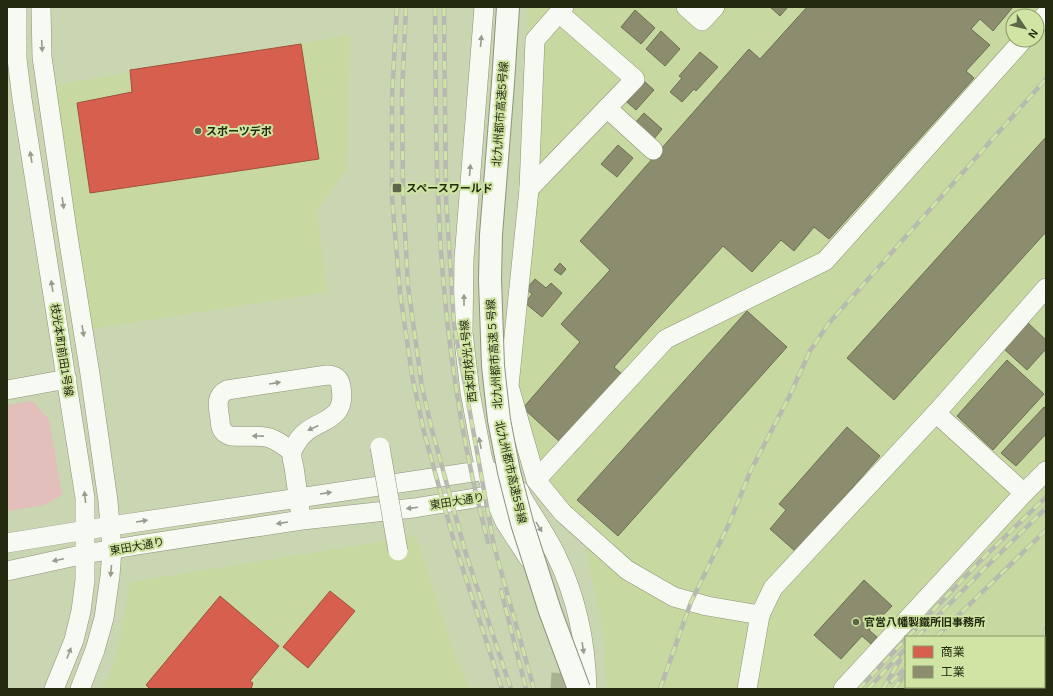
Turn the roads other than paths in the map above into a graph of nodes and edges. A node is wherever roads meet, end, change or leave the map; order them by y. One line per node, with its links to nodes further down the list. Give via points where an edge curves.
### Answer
1 (17, 7): 16 (street, 枝光本町前田1号線, one-way to 1, via 22,100 17,59)
2 (41, 7): 29 (street, one-way to 29, via 42,57)
3 (484, 7): 21 (street, 西本町枝光1号線, one-way to 3, via 470,392 463,332 464,259)
4 (503, 7): 11 (highway, 北九州都市高速5号線, bridge)
5 (508, 7): 11 (highway, bridge)
6 (513, 7): 23 (street, via 494,204 492,305 493,352 499,411 505,447)
7 (686, 7): 8 (street, via 702,21)
8 (715, 7)
9 (561, 10): 12 (street, via 635,80); 14 (street, via 535,40)
10 (1015, 48): 24 (street, via 825,261 666,339)
11 (504, 83): 40 (highway, 北九州都市高速5号線, bridge, via 491,235 490,280 493,366 499,420 509,472 536,571)
12 (607, 108): 13 (street); 14 (street)
13 (653, 150)
14 (529, 189): 24 (street, via 509,386)
15 (1046, 288): 18 (street)
16 (67, 379): 17 (street); 30 (street, 枝光本町前田1号線, one-way to 16, via 85,498)
17 (7, 390)
18 (936, 413): 25 (street); 36 (street, via 773,588)
19 (380, 447): 33 (street, bridge)
20 (292, 452): 20 (street, one-way to 20, via 275,439 266,436 226,434 221,427 218,406 223,392 327,375 336,377 341,384 340,408 330,419 307,430 298,439); 27 (street)
21 (486, 470): 23 (street); 26 (street, 西本町枝光1号線); 27 (street, one-way to 21)
22 (1046, 471): 25 (street)
23 (514, 478): 26 (street, 東田大通り); 41 (street, one-way to 41, via 523,499 556,554 567,582 578,618 587,668)
24 (536, 480): 36 (street, via 563,513 627,570 674,597 707,606)
25 (1024, 493): 43 (street)
26 (493, 495): 28 (street, 東田大通り, one-way to 28, via 414,508); 37 (street, 西本町枝光1号線, via 505,522 555,602 561,639)
27 (298, 497): 28 (street); 29 (street, one-way to 27)
28 (302, 520): 32 (street, 東田大通り, one-way to 32)
29 (111, 526): 30 (street); 32 (street)
30 (86, 531): 31 (street); 34 (street, 枝光本町前田1号線)
31 (7, 543)
32 (112, 550): 34 (street, 東田大通り); 39 (street, one-way to 39, via 104,618)
33 (398, 551)
34 (85, 554): 35 (street, 東田大通り, one-way to 35); 38 (street, 枝光本町前田1号線, one-way to 34, via 74,640 81,611)
35 (7, 571)
36 (760, 615): 42 (street)
37 (561, 673)
38 (54, 689)
39 (80, 689)
40 (579, 689)
41 (587, 689)
42 (747, 689)
43 (843, 689)

